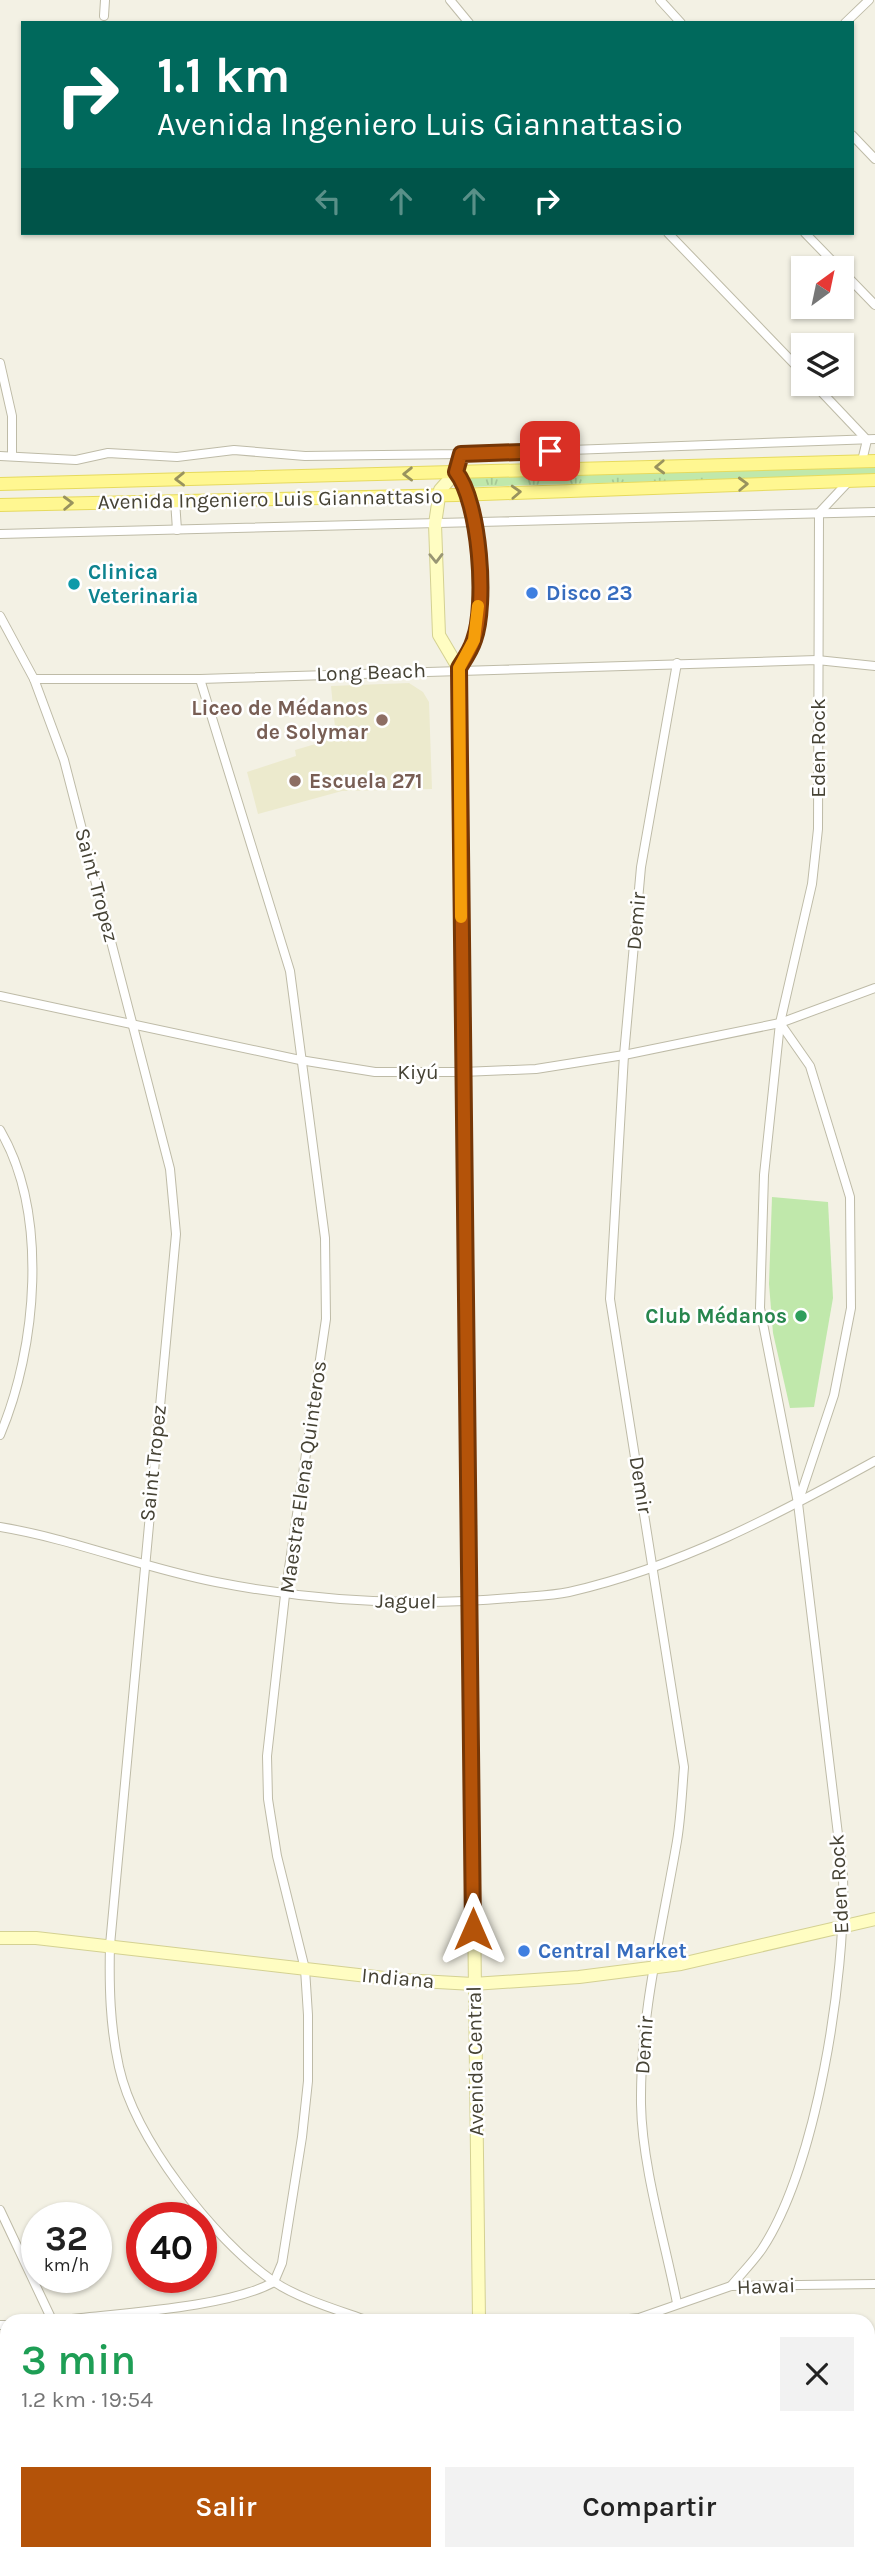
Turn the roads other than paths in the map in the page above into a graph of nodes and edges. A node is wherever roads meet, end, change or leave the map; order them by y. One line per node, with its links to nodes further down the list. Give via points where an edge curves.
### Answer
1 (105, 0): 6 (street)
2 (660, 0): 8 (street)
3 (869, 0): 5 (street); 9 (street)
4 (454, 2): 7 (street)
5 (875, 5)
6 (104, 16)
7 (467, 21)
8 (679, 21)
9 (847, 21)
10 (854, 137): 11 (street)
11 (875, 159)
12 (670, 235): 17 (street)
13 (807, 235): 14 (street)
14 (827, 256)
15 (854, 283): 16 (street)
16 (875, 305)
17 (791, 361)
18 (0, 363): 23 (street, via 12,416)
19 (826, 396): 20 (street)
20 (871, 440): 21 (street, Avenida Ingeniero Luis Giannattasio); 24 (street)
21 (461, 454): 23 (street, Avenida Ingeniero Luis Giannattasio, via 304,456 234,450 177,457 108,453 76,460); 25 (street)
22 (0, 456): 23 (street, Avenida Ingeniero Luis Giannattasio)
23 (12, 456)
24 (869, 461): 25 (main road, Avenida Ingeniero Luis Giannattasio, one-way to 25)
25 (456, 472): 28 (main road, Avenida Ingeniero Luis Giannattasio, one-way to 28); 29 (street, Avenida Central); 30 (street, via 443,483)
26 (875, 480): 27 (main road, Avenida Ingeniero Luis Giannattasio)
27 (849, 481): 29 (main road, Avenida Ingeniero Luis Giannattasio, one-way to 27); 34 (street)
28 (0, 484)
29 (468, 495): 30 (main road, Avenida Ingeniero Luis Giannattasio); 35 (street, Avenida Central)
30 (438, 496): 31 (main road, Avenida Ingeniero Luis Giannattasio); 36 (street)
31 (175, 500): 32 (main road, Avenida Ingeniero Luis Giannattasio, one-way to 31); 37 (street)
32 (0, 505)
33 (875, 512): 34 (street, Avenida Ingeniero Luis Giannattasio)
34 (819, 513): 35 (street, Avenida Ingeniero Luis Giannattasio); 40 (street, Eden Rock)
35 (477, 523): 36 (street, Avenida Ingeniero Luis Giannattasio); 43 (street, Avenida Central, via 478,626)
36 (435, 524): 37 (street, Avenida Ingeniero Luis Giannattasio); 43 (street, one-way to 43, via 439,635)
37 (177, 530): 38 (street, Avenida Ingeniero Luis Giannattasio)
38 (0, 534)
39 (0, 616): 45 (street, Saint Tropez)
40 (817, 660): 41 (street, Long Beach); 42 (street, Long Beach); 49 (street, Eden Rock, via 818,829 812,884)
41 (677, 663): 43 (street, Long Beach); 50 (street, Demir, via 640,867)
42 (875, 666)
43 (459, 668): 44 (street, Long Beach); 52 (street, Avenida Central)
44 (200, 678): 45 (street, Long Beach); 51 (street, Maestra Elena Quinteros, via 290,971)
45 (34, 679): 48 (street, Saint Tropez, via 64,760)
46 (875, 988): 49 (street, Kiyú)
47 (0, 996): 48 (street, Kiyú)
48 (134, 1023): 51 (street, Kiyú); 58 (street, Saint Tropez, via 170,1169 176,1234)
49 (780, 1023): 50 (street, Kiyú); 56 (street, Eden Rock, via 764,1175 761,1308); 56 (street, Eden Rock, via 810,1066 850,1197 851,1308 834,1395)
50 (624, 1055): 52 (street, Kiyú, via 536,1069); 59 (street, Demir, via 610,1299)
51 (300, 1060): 52 (street, Kiyú, via 376,1072); 60 (street, Maestra Elena Quinteros, via 325,1238 326,1319)
52 (462, 1072): 61 (street, Avenida Central)
53 (0, 1130): 54 (street, via 21,1181 32,1252 23,1359)
54 (0, 1435)
55 (875, 1461): 56 (street, Jaguel)
56 (799, 1503): 59 (street, Jaguel, via 734,1536); 63 (street, Eden Rock, via 843,1876)
57 (0, 1527): 58 (street, Jaguel)
58 (143, 1564): 60 (street, Jaguel); 65 (street, Saint Tropez)
59 (654, 1567): 61 (street, Jaguel, via 567,1592); 67 (street, Demir, via 684,1767 677,1839)
60 (285, 1595): 61 (street, Jaguel); 66 (street, Maestra Elena Quinteros, via 267,1756 268,1799)
61 (471, 1602): 68 (street, Avenida Central)
62 (875, 1919): 63 (street, Indiana)
63 (845, 1927): 67 (street, Indiana); 72 (street, Eden Rock, via 820,2089 802,2157 762,2249)
64 (0, 1938): 65 (street, Indiana)
65 (110, 1945): 66 (street, Indiana); 70 (street, Saint Tropez, via 109,2013 118,2059 145,2130 177,2183 217,2230)
66 (304, 1969): 68 (street, Indiana); 70 (street, Maestra Elena Quinteros, via 308,2081 282,2263)
67 (652, 1969): 68 (street, Indiana); 73 (street, Demir, via 641,2107)
68 (473, 1984): 77 (street, Avenida Central)
69 (0, 2210): 74 (street)
70 (274, 2282): 75 (street, via 211,2301); 76 (street)
71 (875, 2284): 72 (street, Hawai)
72 (731, 2286): 73 (street, Hawai)
73 (677, 2303): 78 (street, Hawai)
74 (49, 2314)
75 (110, 2314)
76 (351, 2314)
77 (479, 2314)
78 (649, 2314)

